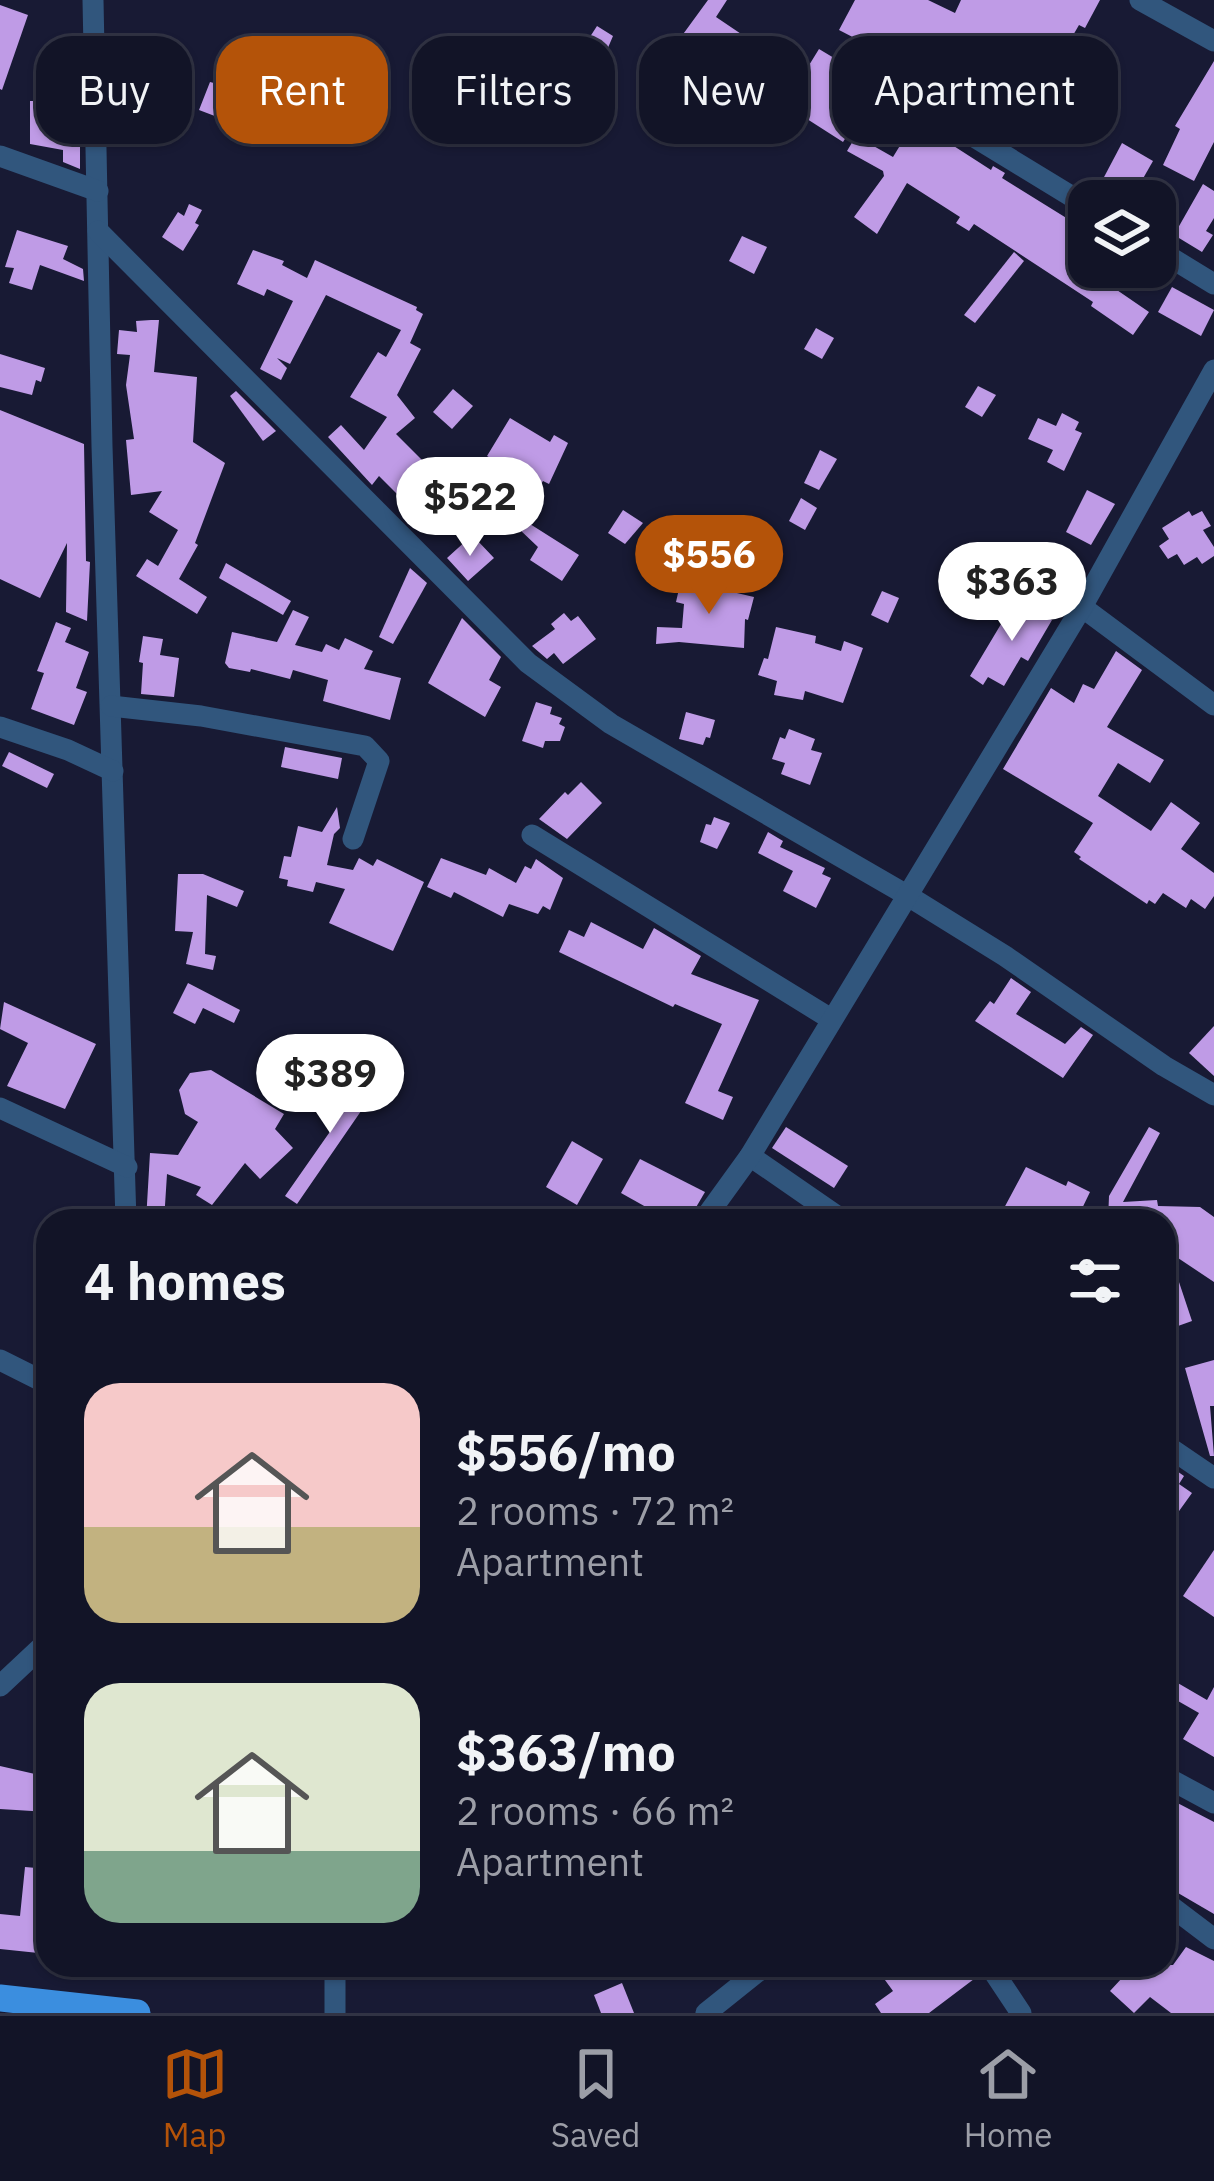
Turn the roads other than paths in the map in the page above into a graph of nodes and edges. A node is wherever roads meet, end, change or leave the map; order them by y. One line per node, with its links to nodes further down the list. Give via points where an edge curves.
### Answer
1 (92, 0): 6 (street)
2 (1141, 0): 3 (street)
3 (1214, 41)
4 (986, 144): 7 (street)
5 (0, 155): 6 (street)
6 (98, 191): 8 (street)
7 (1068, 194)
8 (98, 231): 15 (street); 20 (street, via 528,663 611,724)
9 (1176, 261): 10 (street)
10 (1214, 284)
11 (1214, 370): 12 (street)
12 (1205, 410): 13 (street)
13 (1082, 607): 14 (street); 20 (street)
14 (1214, 705)
15 (111, 706): 17 (street); 19 (street, via 365,746 379,761)
16 (0, 727): 17 (street)
17 (113, 771): 25 (street)
18 (532, 835): 21 (street)
19 (352, 839)
20 (905, 894): 21 (street); 22 (street)
21 (831, 1018): 24 (street)
22 (1214, 1095)
23 (0, 1108): 25 (street)
24 (750, 1156): 27 (street); 28 (street)
25 (127, 1167): 26 (street)
26 (126, 1209)
27 (712, 1209)
28 (827, 1209)
29 (0, 1360): 30 (street)
30 (36, 1378)
31 (1176, 1452): 32 (street)
32 (1214, 1478)
33 (36, 1662): 34 (street)
34 (0, 1686)
35 (1176, 1782): 36 (street)
36 (1214, 1803)
37 (1176, 1910): 38 (street)
38 (1214, 1940)
39 (335, 1977): 44 (street)
40 (751, 1977): 45 (street)
41 (997, 1977): 46 (street)
42 (0, 1998): 43 (main road)
43 (137, 2013)
44 (335, 2013)
45 (706, 2013)
46 (1021, 2013)

